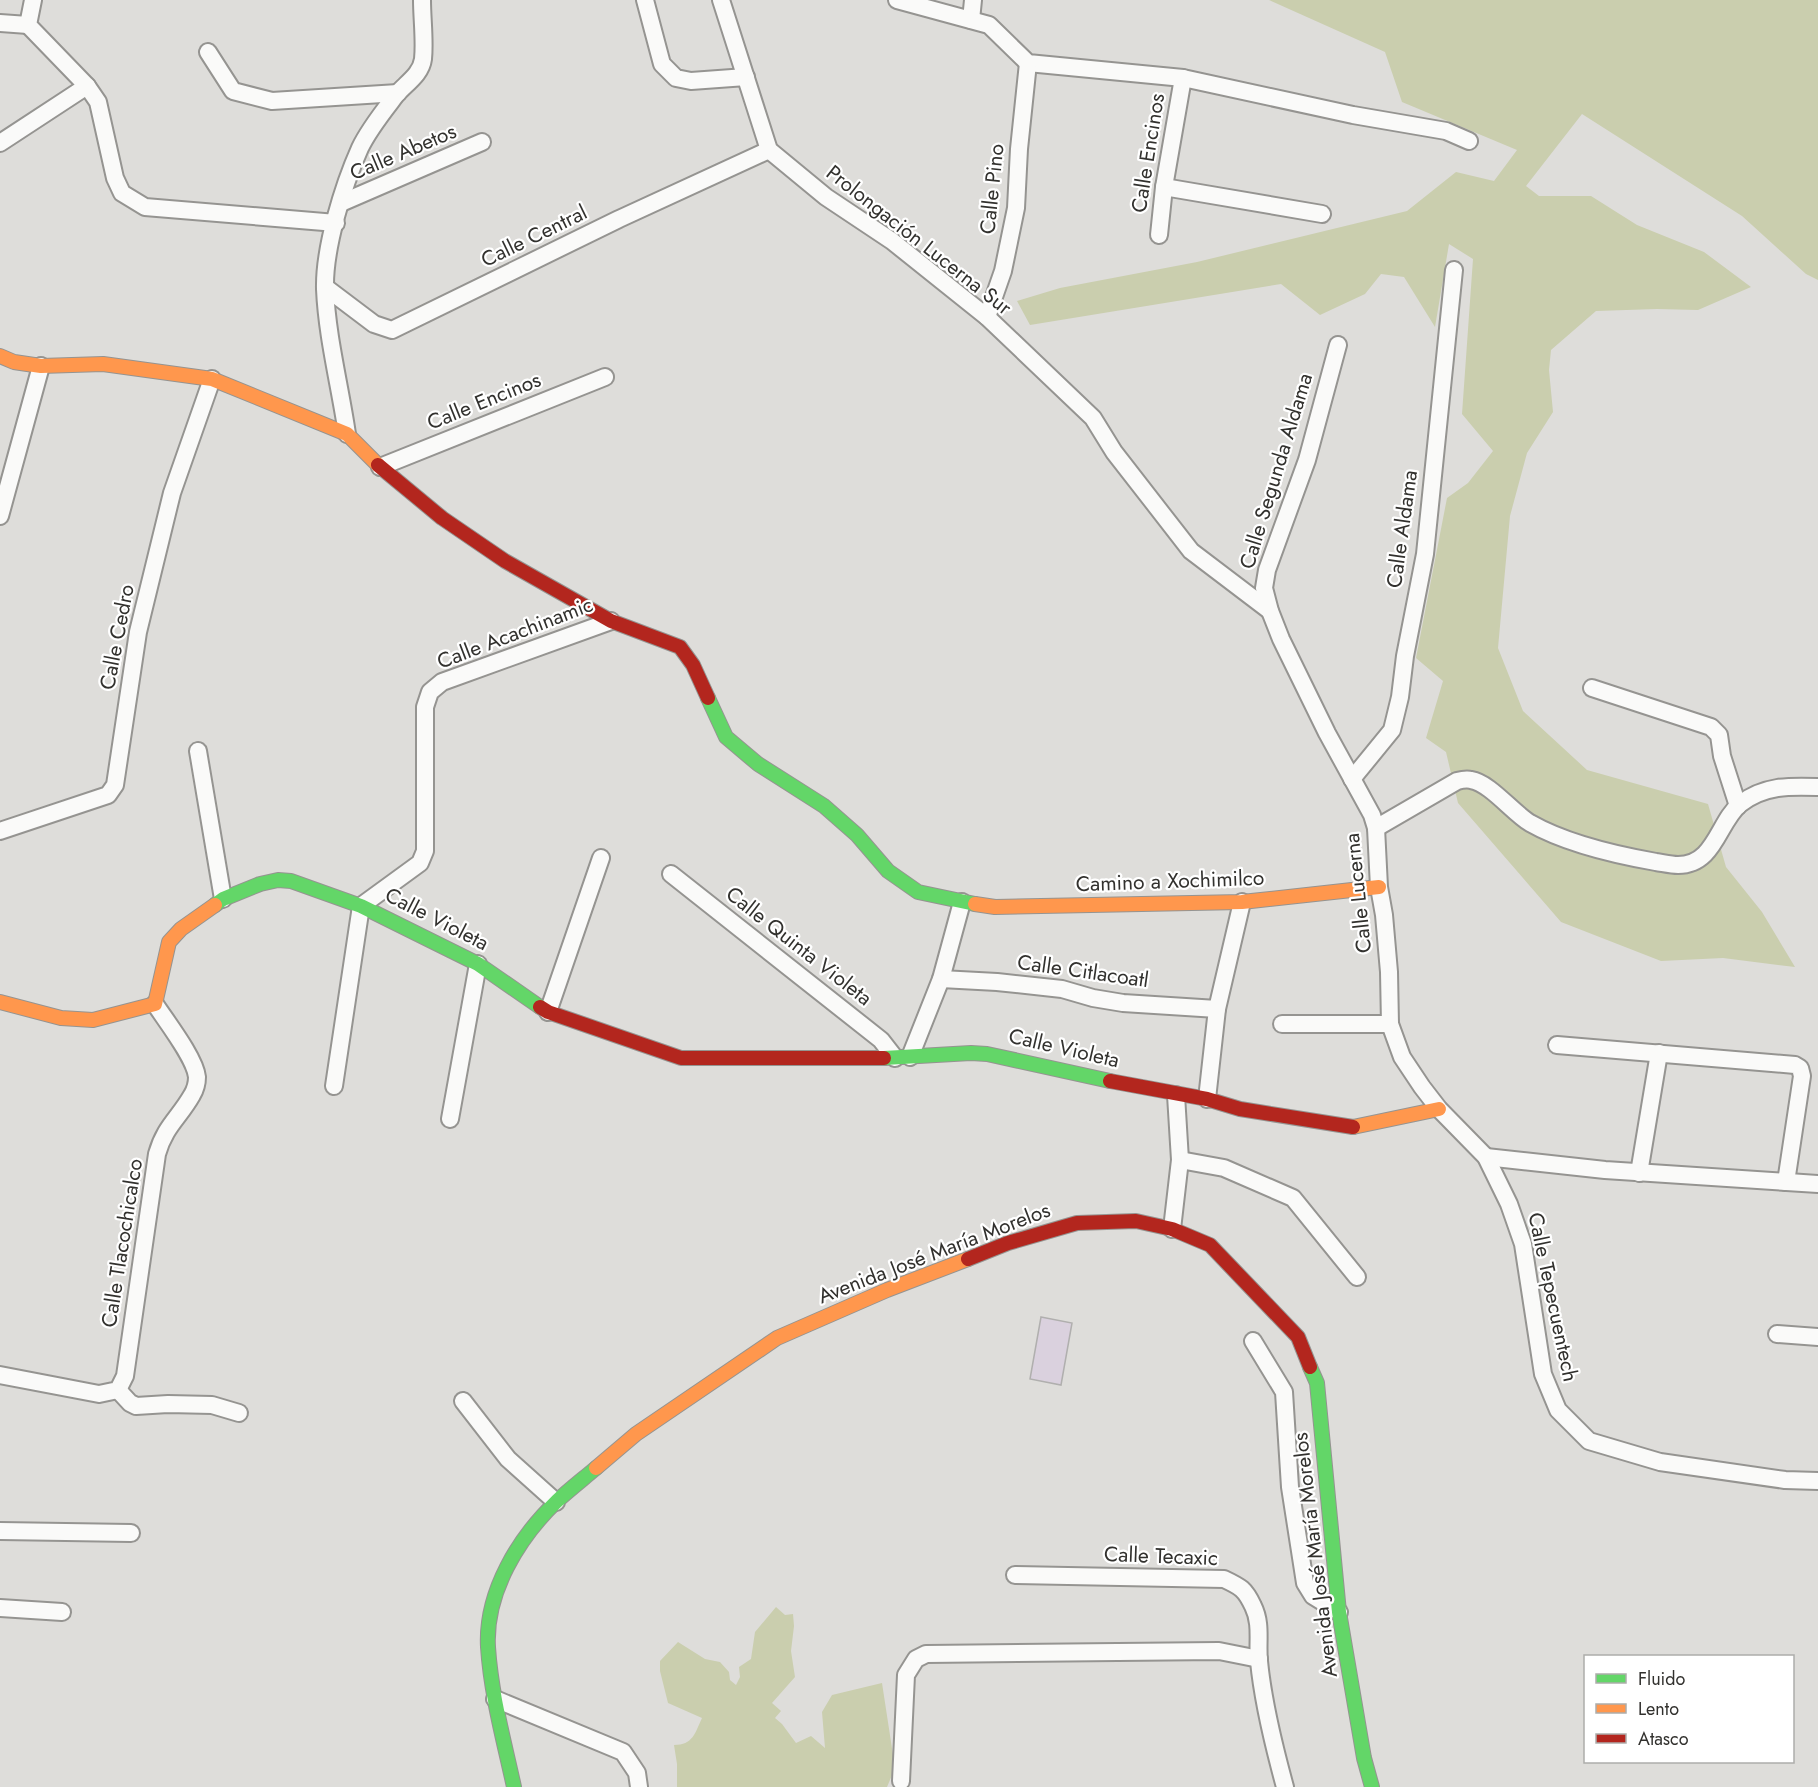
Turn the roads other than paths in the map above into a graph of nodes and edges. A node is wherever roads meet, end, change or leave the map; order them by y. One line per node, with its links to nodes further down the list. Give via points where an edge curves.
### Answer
1 (33, 0): 9 (street)
2 (422, 0): 15 (street, via 423,61)
3 (645, 0): 12 (street, via 662,64 676,78 691,81)
4 (721, 0): 12 (street)
5 (973, 0): 7 (street)
6 (904, 1): 7 (street)
7 (971, 20): 11 (street, via 989,25)
8 (0, 23): 9 (street)
9 (28, 25): 14 (street)
10 (208, 52): 15 (street, via 233,91 272,100)
11 (1028, 63): 13 (street); 27 (street, Calle Pino, via 1016,208 1003,271)
12 (747, 77): 19 (street)
13 (1183, 78): 16 (street, via 1446,131); 20 (street, Calle Encinos)
14 (87, 86): 18 (street); 23 (street, via 98,102 118,186 122,194 145,207)
15 (398, 93): 21 (street, via 362,146)
16 (1469, 141)
17 (482, 142): 21 (street, Calle Abetos)
18 (0, 143)
19 (769, 150): 26 (street, Calle Central, via 392,330 374,324); 27 (street, Prolongación Lucerna Sur)
20 (1164, 187): 22 (street); 24 (street, Calle Encinos)
21 (341, 203): 23 (street)
22 (1322, 214)
23 (336, 223): 26 (street)
24 (1159, 235)
25 (1454, 270): 41 (street, Calle Aldama, via 1425,554 1400,697 1392,730)
26 (325, 287): 33 (street)
27 (987, 317): 37 (street, Prolongación Lucerna Sur, via 1093,418 1114,452 1191,551)
28 (1338, 345): 37 (street, Calle Segunda Aldama, via 1307,460 1267,570 1264,588)
29 (0, 356): 30 (street)
30 (41, 366): 32 (street, via 103,363); 35 (street)
31 (605, 377): 34 (street, Calle Encinos)
32 (212, 379): 33 (street); 45 (street, Calle Cedro, via 172,493 138,632 115,785 108,795)
33 (348, 434): 34 (street, Camino a Xochimilco)
34 (380, 467): 38 (street, Camino a Xochimilco, via 442,518 505,561)
35 (4, 486): 36 (street)
36 (0, 516)
37 (1270, 611): 41 (street, Calle Lucerna)
38 (611, 621): 50 (street, Camino a Xochimilco, via 680,647 693,665 726,736 758,764 824,806 857,835 888,871 918,892); 52 (street, Calle Acachinamic, via 442,682 429,692 425,707 425,851 420,863)
39 (1592, 688): 43 (street, via 1711,726 1719,735)
40 (198, 751): 49 (street)
41 (1352, 779): 44 (street, Calle Lucerna)
42 (1818, 787): 43 (street, via 1770,788)
43 (1738, 806): 44 (street, via 1713,845 1697,861 1679,866 1623,856 1566,838 1530,822 1471,780 1457,781)
44 (1376, 828): 48 (street, Calle Lucerna)
45 (0, 831)
46 (601, 858): 58 (street)
47 (671, 874): 63 (street, Calle Quinta Violeta)
48 (1379, 887): 51 (street, Camino a Xochimilco); 60 (street, Calle Lucerna, via 1389,972)
49 (223, 899): 52 (street, Calle Violeta, via 278,880); 56 (street, Calle Violeta, via 169,942)
50 (962, 902): 51 (street, Camino a Xochimilco, via 995,907); 54 (street)
51 (1242, 902): 57 (street)
52 (361, 906): 53 (street, Calle Violeta); 64 (street)
53 (478, 964): 58 (street, Calle Violeta); 68 (street)
54 (941, 979): 57 (street, Calle Citlacoatl, via 1062,990 1123,1003); 63 (street)
55 (0, 1002): 56 (street, via 61,1018 93,1020)
56 (155, 1004): 80 (street, Calle Tlacochicalco, via 194,1065 197,1079 193,1094 161,1138 124,1376)
57 (1218, 1009): 66 (street)
58 (548, 1012): 63 (street, Calle Violeta, via 681,1058)
59 (1281, 1024): 60 (street)
60 (1390, 1024): 67 (street, Calle Lucerna, via 1402,1056)
61 (1557, 1045): 62 (street)
62 (1659, 1053): 71 (street); 72 (street, via 1800,1068)
63 (902, 1057): 65 (street, Calle Violeta, via 987,1054)
64 (334, 1086)
65 (1176, 1095): 66 (street, Calle Violeta); 70 (street)
66 (1207, 1099): 67 (street, Calle Violeta, via 1240,1109 1345,1127)
67 (1439, 1109): 69 (street, Calle Tepecuentech)
68 (450, 1119)
69 (1486, 1157): 71 (street); 83 (street, Calle Tepecuentech, via 1523,1244 1544,1374 1558,1410 1589,1441 1660,1462)
70 (1180, 1160): 74 (street); 75 (street, via 1224,1168 1293,1198)
71 (1640, 1173): 72 (street)
72 (1786, 1182): 73 (street)
73 (1818, 1184)
74 (1172, 1229): 84 (street, Avenida José María Morelos, via 1136,1221 1077,1223 1008,1243 823,1317 777,1338 644,1428); 90 (street, Avenida José María Morelos, via 1210,1245 1298,1337 1317,1383)
75 (1357, 1277)
76 (1777, 1335): 77 (street)
77 (1818, 1337)
78 (1253, 1341): 90 (street, via 1284,1392 1290,1487 1305,1583 1313,1596)
79 (0, 1375): 80 (street, via 99,1394)
80 (118, 1390): 82 (street, via 136,1406 212,1405)
81 (464, 1401): 84 (street, via 508,1459)
82 (239, 1413)
83 (1818, 1481)
84 (556, 1502): 92 (street, Avenida José María Morelos, via 531,1530 507,1567 492,1604 488,1645)
85 (0, 1531): 86 (street)
86 (131, 1533)
87 (1015, 1575): 91 (street, Calle Tecaxic, via 1224,1580 1241,1587 1254,1608 1260,1629)
88 (0, 1608): 89 (street)
89 (62, 1612)
90 (1339, 1612): 97 (street, Avenida José María Morelos)
91 (1259, 1659): 93 (street, via 1219,1650 926,1654 916,1659 906,1675); 94 (street, Calle Tecaxic)
92 (495, 1699): 95 (street, Avenida José María Morelos); 96 (street, via 623,1752 637,1773)
93 (901, 1781)
94 (1281, 1786)
95 (514, 1787)
96 (639, 1787)
97 (1371, 1787)

